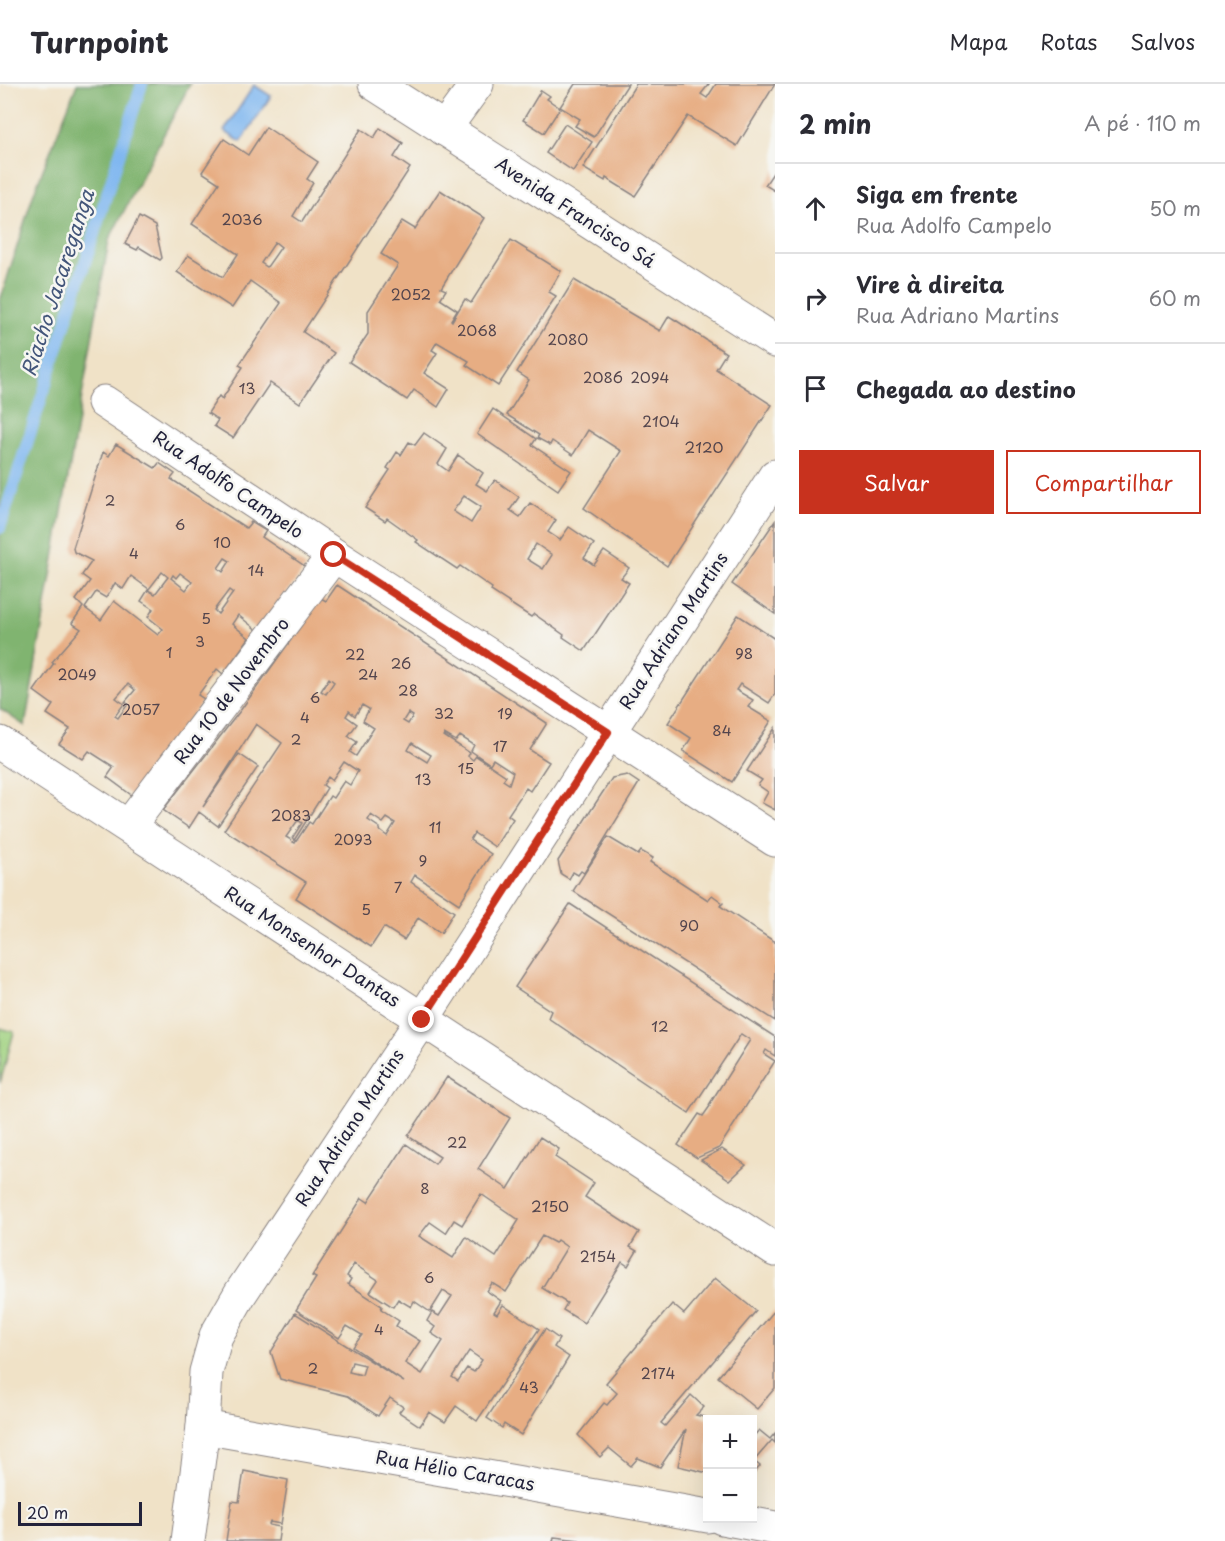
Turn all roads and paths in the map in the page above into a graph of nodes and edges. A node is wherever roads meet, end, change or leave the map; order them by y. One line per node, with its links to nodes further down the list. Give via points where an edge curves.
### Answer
1 (375, 84): 3 (street, Avenida Francisco Sá)
2 (477, 84): 3 (street)
3 (444, 129): 4 (street, Avenida Francisco Sá)
4 (775, 341)
5 (104, 402): 7 (street, Rua Adolfo Campelo)
6 (775, 476): 8 (street, Rua Adriano Martins)
7 (334, 555): 8 (street, Rua Adolfo Campelo); 10 (street, Rua 10 de Novembro)
8 (608, 732): 11 (street, Rua Adolfo Campelo); 12 (street, Rua Adriano Martins)
9 (0, 743): 10 (street, Rua Monsenhor Dantas)
10 (129, 826): 12 (street, Rua Monsenhor Dantas)
11 (775, 840)
12 (422, 1020): 13 (street, Rua Monsenhor Dantas); 14 (street, Rua Adriano Martins, via 246,1284 216,1336 206,1372)
13 (775, 1250)
14 (203, 1427): 15 (street, Rua Hélio Caracas); 18 (street, Rua Adriano Martins)
15 (703, 1515)
16 (748, 1523): 17 (street)
17 (775, 1528)
18 (188, 1541)

